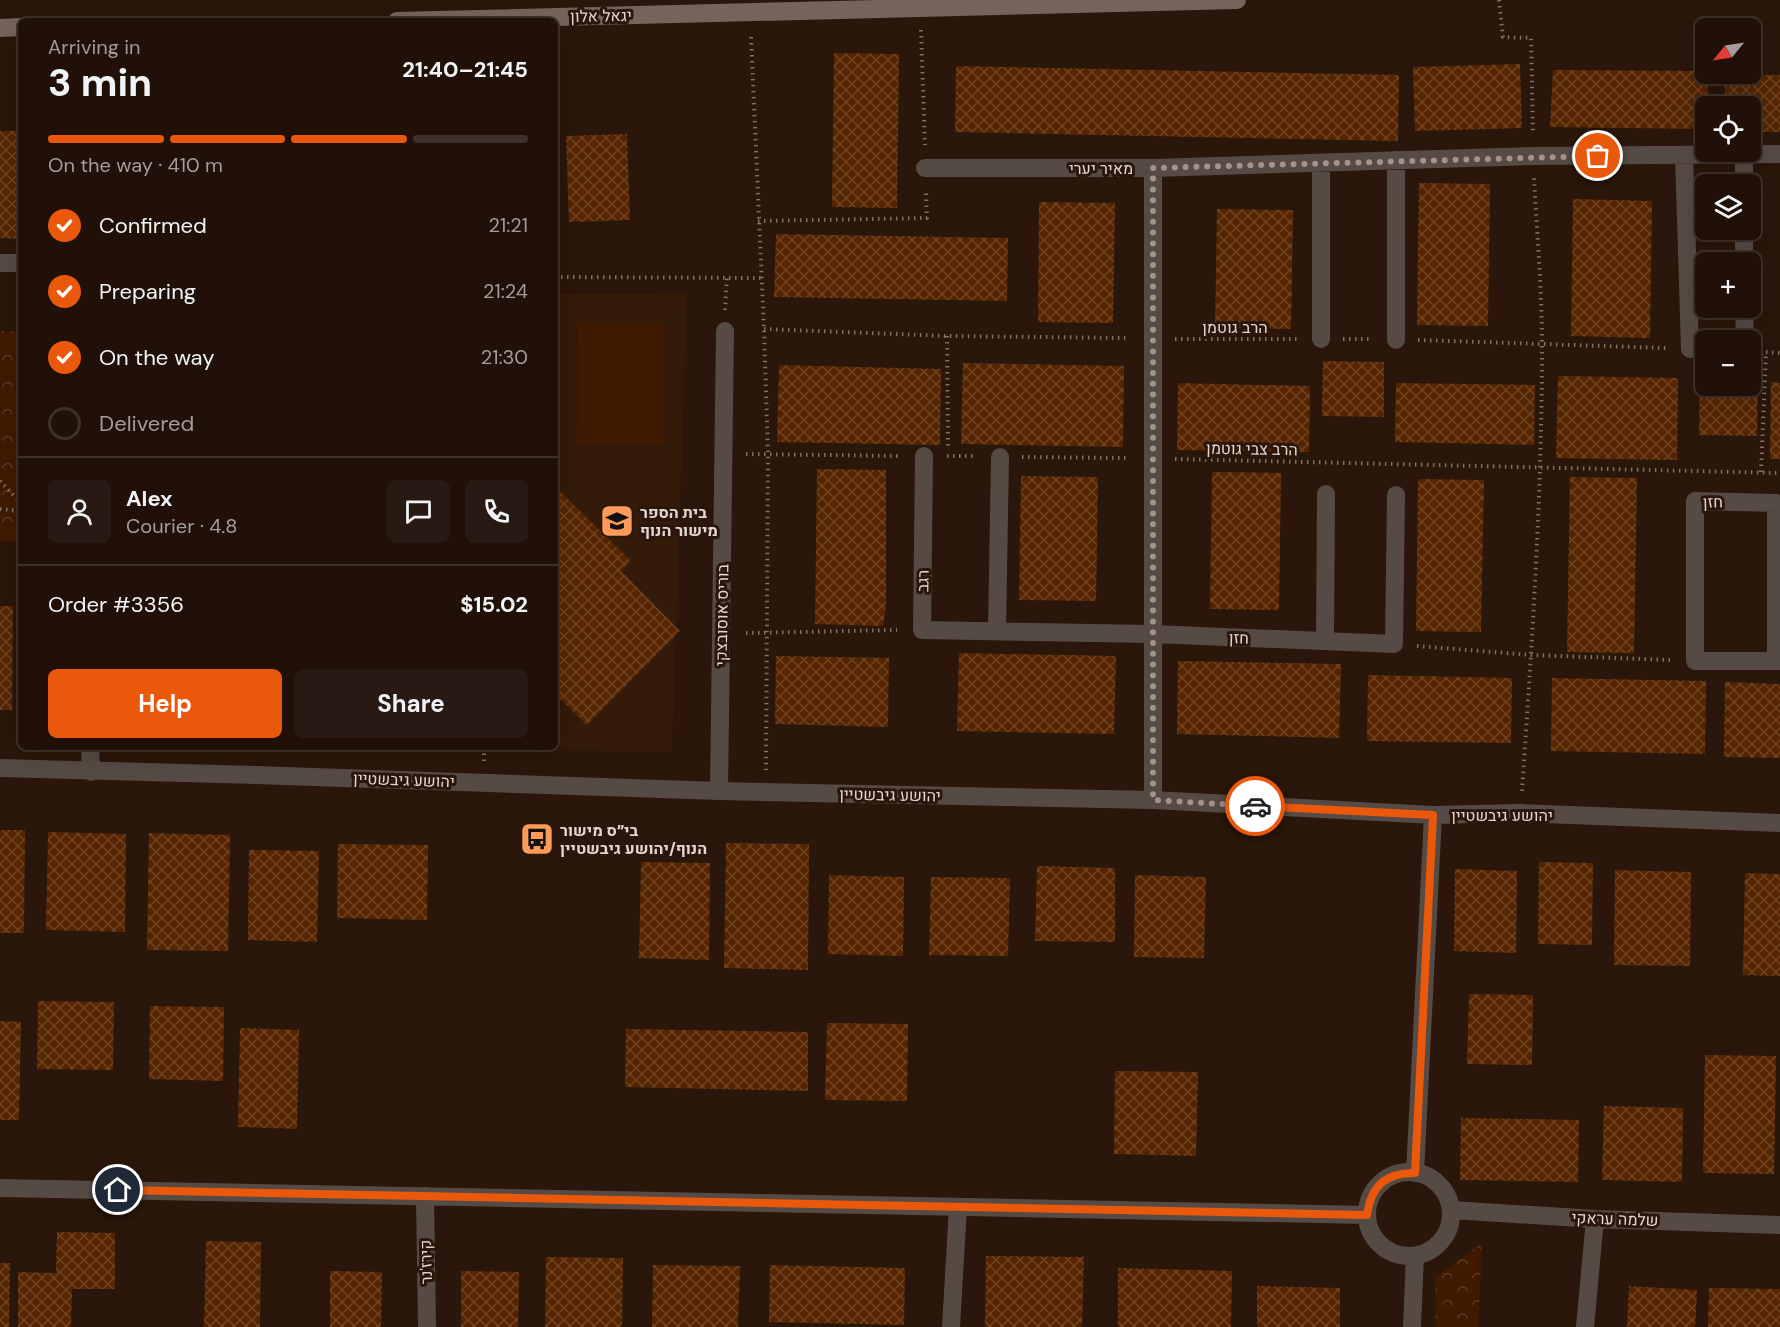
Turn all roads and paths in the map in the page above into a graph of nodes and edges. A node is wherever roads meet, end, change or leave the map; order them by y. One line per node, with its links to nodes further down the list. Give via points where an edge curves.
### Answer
1 (1237, 0): 3 (main road, יגאל אלון)
2 (1499, 0): 12 (path, via 1503,37 1531,38)
3 (920, 9): 4 (main road, יגאל אלון); 15 (path)
4 (750, 12): 5 (main road, יגאל אלון); 17 (path)
5 (515, 18)
6 (0, 27): 7 (main road)
7 (18, 27)
8 (1761, 154): 9 (street, מאיר יערי)
9 (1780, 154)
10 (1684, 155): 11 (street, מאיר יערי); 12 (street, מאיר יערי); 30 (street)
11 (1695, 155)
12 (1533, 156): 13 (street, מאיר יערי); 29 (path)
13 (1396, 160): 14 (street, מאיר יערי); 28 (street)
14 (1321, 163): 16 (street, מאיר יערי); 27 (street)
15 (925, 168): 16 (street, מאיר יערי); 17 (path, via 927,218)
16 (1153, 168): 26 (street)
17 (758, 221): 22 (path)
18 (0, 263): 19 (street)
19 (18, 263)
20 (558, 277): 21 (path)
21 (727, 277): 22 (path); 24 (path)
22 (761, 278): 23 (path)
23 (764, 329): 25 (path, הרב גוטמן); 33 (path)
24 (725, 331): 32 (street, בוריס אוסובצקי)
25 (947, 336): 26 (path, הרב גוטמן); 35 (path)
26 (1153, 339): 27 (path, הרב גוטמן); 37 (street)
27 (1322, 339): 28 (path, הרב גוטמן)
28 (1396, 340): 29 (path, הרב גוטמן)
29 (1542, 344): 30 (path, הרב גוטמן); 38 (path)
30 (1690, 349)
31 (1766, 352): 39 (path)
32 (724, 452): 33 (path, הרב צבי גוטמן); 49 (street, בוריס אוסובצקי)
33 (768, 455): 34 (path, הרב צבי גוטמן); 50 (path)
34 (924, 456): 35 (path, הרב צבי גוטמן); 47 (street, רגב)
35 (948, 456): 36 (path, הרב צבי גוטמן)
36 (1000, 457): 37 (path, הרב צבי גוטמן); 48 (street)
37 (1153, 459): 38 (path, הרב צבי גוטמן); 51 (street)
38 (1540, 466): 39 (path, הרב צבי גוטמן); 54 (path)
39 (1761, 472): 40 (path, הרב צבי גוטמן)
40 (1780, 472)
41 (0, 481): 44 (path)
42 (1326, 494): 52 (street)
43 (1396, 495): 53 (street)
44 (18, 500)
45 (0, 509): 46 (path)
46 (18, 511)
47 (922, 630): 48 (street); 50 (path)
48 (998, 631): 51 (street)
49 (721, 633): 50 (path); 60 (street, בוריס אוסובצקי)
50 (766, 634): 61 (path)
51 (1153, 634): 52 (street, חזן); 62 (street)
52 (1326, 641): 53 (street, חזן)
53 (1394, 644): 54 (path)
54 (1531, 655): 56 (path); 63 (path)
55 (1778, 660): 56 (street, חזן); 56 (street, חזן, via 1776,503 1695,501)
56 (1695, 661)
57 (90, 750): 59 (street)
58 (0, 768): 59 (street, יהושע גיבשטיין)
59 (91, 772): 60 (street, יהושע גיבשטיין)
60 (719, 791): 61 (street, יהושע גיבשטיין)
61 (765, 792): 62 (street, יהושע גיבשטיין)
62 (1153, 800): 64 (street, יהושע גיבשטיין)
63 (1520, 813): 64 (street, יהושע גיבשטיין); 65 (street, יהושע גיבשטיין)
64 (1433, 815): 66 (street)
65 (1780, 823)
66 (1415, 1173): 70 (street, via 1439,1185); 71 (street, via 1391,1176 1381,1183 1368,1203)
67 (0, 1188): 68 (street)
68 (425, 1196): 69 (street); 75 (street, קירז'נר)
69 (958, 1207): 71 (street); 76 (street)
70 (1451, 1210): 72 (street, שלמה עראקי); 74 (street, via 1448,1231 1442,1240)
71 (1367, 1215): 74 (street, via 1381,1247 1397,1255)
72 (1595, 1219): 73 (street, שלמה עראקי); 78 (street)
73 (1780, 1225)
74 (1415, 1256): 77 (street)
75 (427, 1327)
76 (951, 1327)
77 (1412, 1327)
78 (1585, 1327)

